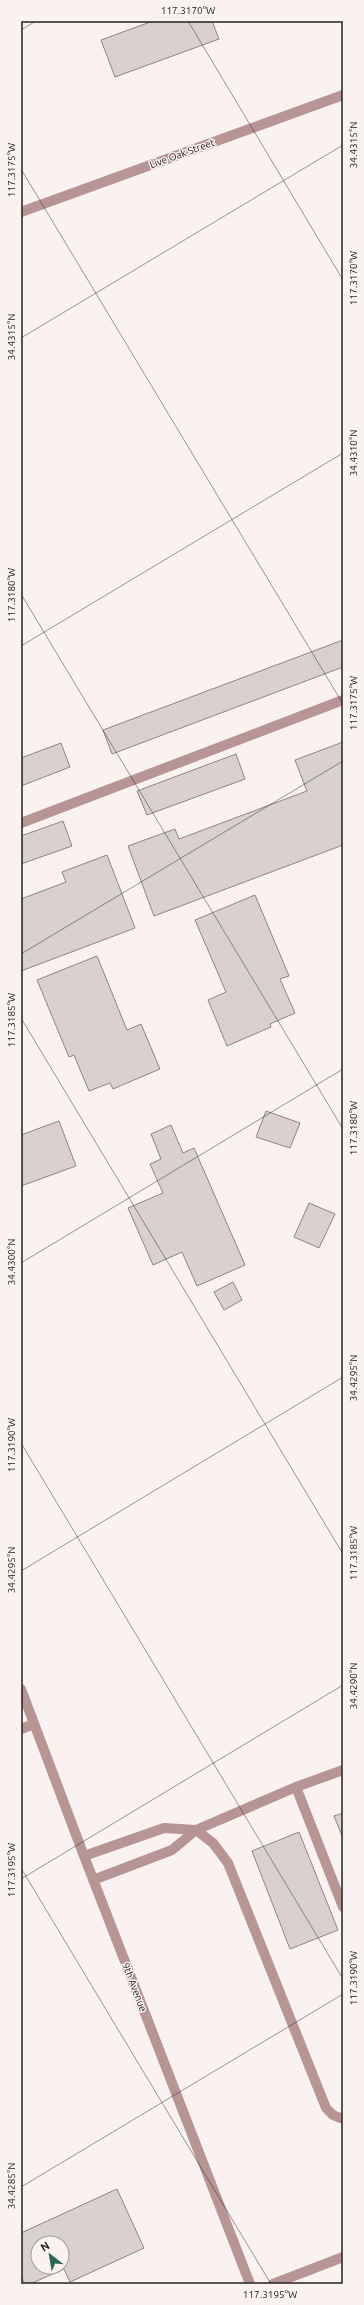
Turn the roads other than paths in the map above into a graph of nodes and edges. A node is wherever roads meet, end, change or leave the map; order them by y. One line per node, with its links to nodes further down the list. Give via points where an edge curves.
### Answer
1 (343, 95): 2 (street, Live Oak Street)
2 (21, 212)
3 (343, 700): 4 (street)
4 (21, 823)
5 (21, 1689): 6 (street, 9th Avenue)
6 (34, 1724): 7 (street); 11 (street, 9th Avenue)
7 (21, 1729)
8 (343, 1770): 9 (street)
9 (296, 1787): 10 (street); 13 (street)
10 (196, 1830): 11 (street, via 164,1828); 12 (street, via 172,1850); 14 (street, via 213,1843 228,1863 326,2108 333,2116)
11 (84, 1856): 12 (street, 9th Avenue)
12 (94, 1880): 16 (street, 9th Avenue)
13 (343, 1907)
14 (343, 2117)
15 (343, 2256): 17 (street)
16 (250, 2284)
17 (272, 2284)

